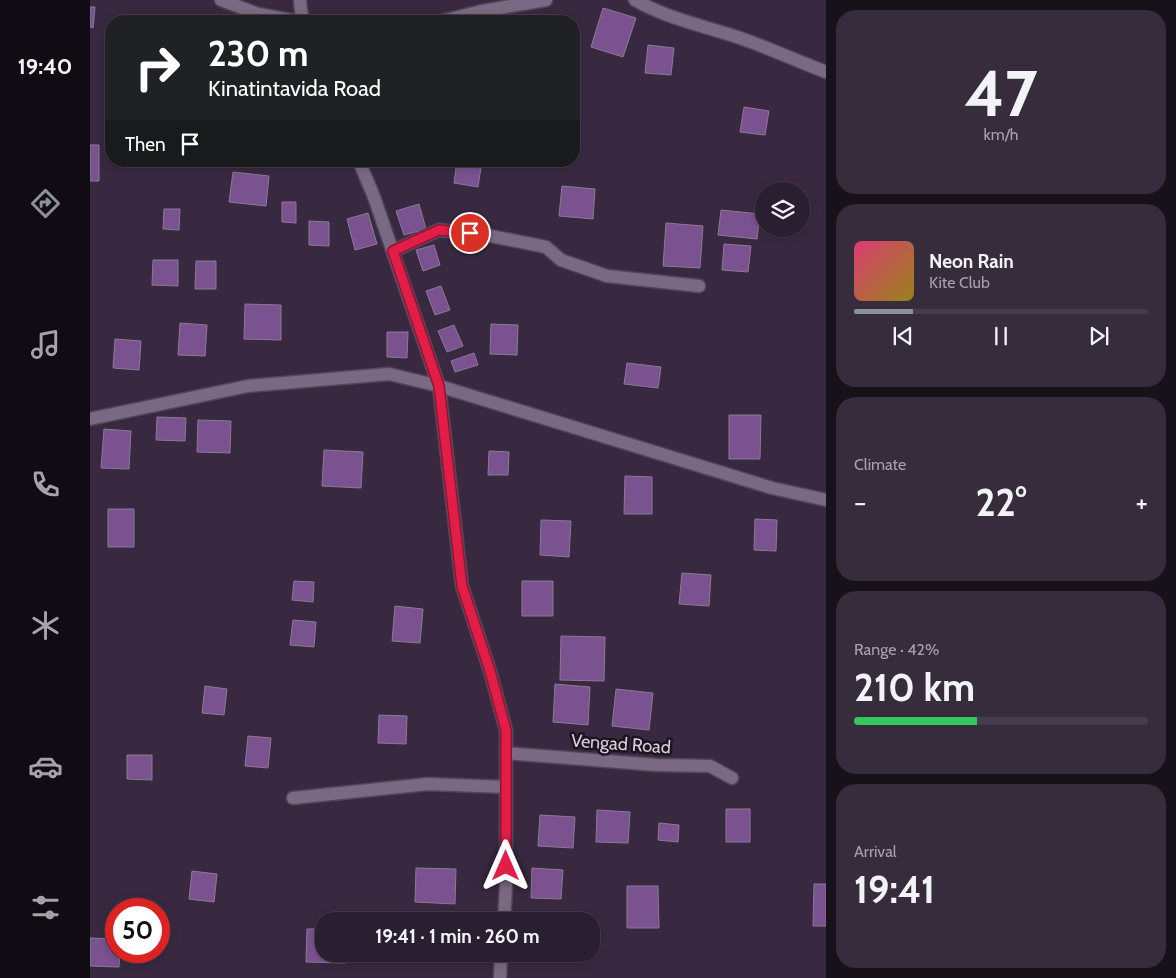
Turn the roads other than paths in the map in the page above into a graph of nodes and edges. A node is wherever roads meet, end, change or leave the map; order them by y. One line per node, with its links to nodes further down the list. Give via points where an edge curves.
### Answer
1 (221, 0): 5 (street)
2 (300, 0): 6 (street)
3 (546, 0): 7 (street)
4 (635, 0): 8 (street, via 673,17)
5 (263, 15)
6 (302, 15)
7 (466, 15)
8 (826, 72)
9 (361, 167): 10 (street)
10 (393, 251): 11 (street, via 439,230 486,235 546,247 560,260 607,276); 12 (street)
11 (699, 286)
12 (439, 386): 13 (street, via 389,374 248,386); 14 (street, via 772,488); 15 (street, via 462,586 506,730)
13 (90, 419)
14 (826, 500)
15 (506, 753): 16 (street, Vengad Road, via 710,766); 17 (street)
16 (732, 778)
17 (506, 787): 18 (street, via 428,784); 19 (street)
18 (293, 798)
19 (505, 912)
20 (501, 962): 21 (street)
21 (500, 978)

